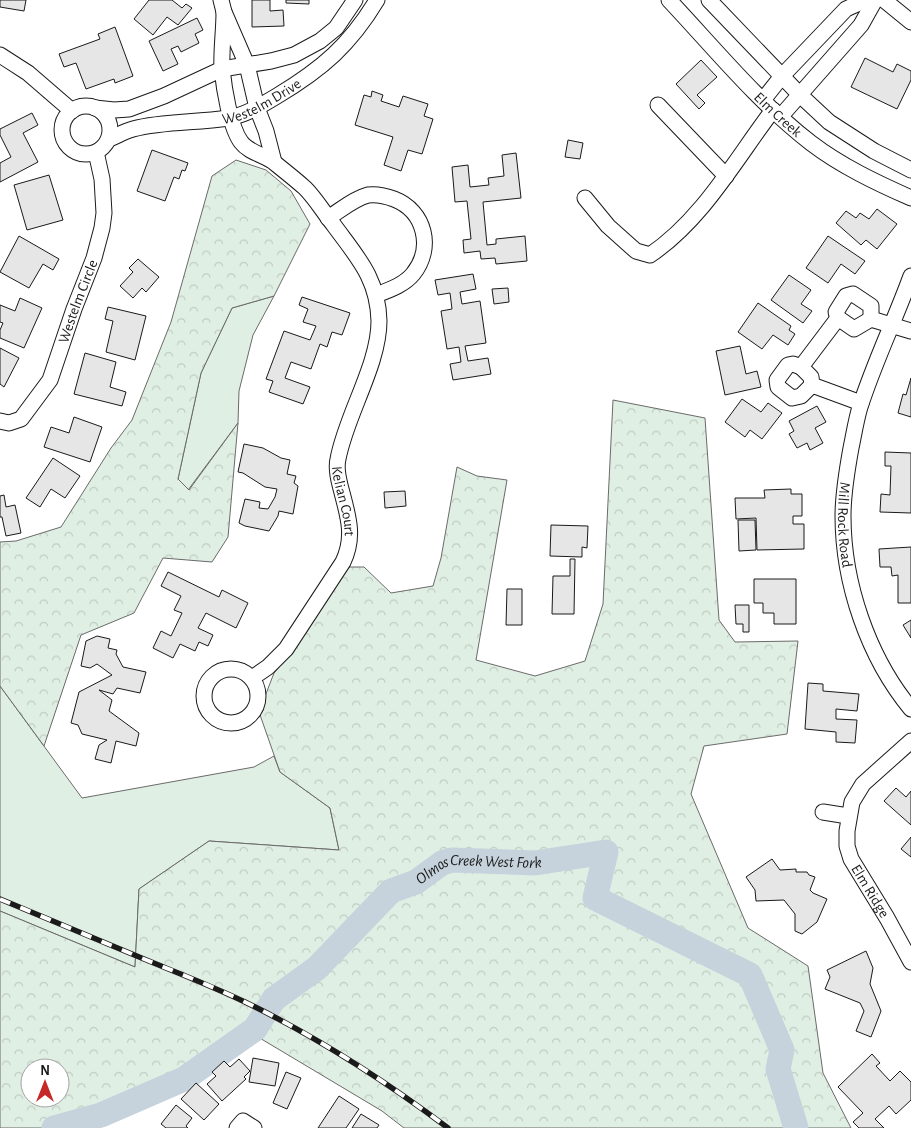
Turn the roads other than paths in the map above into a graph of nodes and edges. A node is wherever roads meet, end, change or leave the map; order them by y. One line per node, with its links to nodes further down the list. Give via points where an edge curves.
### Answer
1 (355, 0): 13 (street, Westelm Drive, via 336,28 306,50)
2 (378, 0): 19 (street, Westelm Drive, via 365,20 327,62)
3 (669, 0): 20 (street, Elm Creek)
4 (710, 0): 15 (street, Elm Creek)
5 (866, 0): 10 (street, via 846,9)
6 (875, 0): 11 (street, via 861,24)
7 (884, 0): 9 (street)
8 (223, 6): 13 (street); 14 (street, Kelian Court)
9 (911, 22)
10 (822, 34): 11 (street); 15 (street)
11 (840, 49): 16 (street)
12 (0, 55): 21 (street, via 28,73)
13 (247, 65): 14 (street, Westelm Drive); 19 (street)
14 (222, 69): 18 (street, Westelm Drive, via 129,109); 22 (street, Kelian Court)
15 (782, 76): 16 (street, Elm Creek); 20 (street)
16 (800, 95): 20 (street); 26 (street, Elm Creek, via 829,122)
17 (658, 104): 27 (street)
18 (95, 108): 21 (street, via 86,106); 23 (street, via 108,120)
19 (257, 108): 22 (street, Westelm Drive); 25 (street)
20 (772, 109): 27 (street); 29 (street, Elm Creek, via 812,144)
21 (72, 111): 24 (street, via 64,122 64,140 77,153)
22 (231, 117): 23 (street, Westelm Drive, via 133,129); 25 (street, Kelian Court, via 242,143 258,156)
23 (108, 139): 24 (street)
24 (96, 152): 40 (street, Westelm Circle, via 104,213 94,258 50,380 21,419 9,423)
25 (274, 162): 30 (street, Kelian Court, via 307,190)
26 (911, 170)
27 (726, 176): 28 (street, via 692,218 650,255 636,251 608,226)
28 (585, 198)
29 (911, 198)
30 (328, 218): 32 (street, Kelian Court, via 366,270); 32 (street, via 357,199 370,195 387,196 405,203 417,215 423,230 421,262 412,276)
31 (911, 276): 35 (street, Mill Rock Road)
32 (376, 295): 41 (street, Kelian Court, via 378,338 337,462 351,537 347,553 286,649)
33 (838, 318): 34 (street, via 854,329); 34 (street, via 836,312 846,296 853,294 871,306); 37 (street)
34 (871, 318): 35 (street)
35 (892, 326): 36 (street); 39 (street, Mill Rock Road)
36 (911, 331)
37 (801, 367): 38 (street, via 811,377); 38 (street, via 788,365 777,380 778,388 792,398 801,396)
38 (812, 385): 39 (street)
39 (861, 403): 42 (street, Mill Rock Road, via 845,481 844,542 858,609 870,641)
40 (0, 421)
41 (252, 678)
42 (911, 709)
43 (911, 741): 45 (street, Elm Ridge, via 863,784)
44 (823, 812): 45 (street)
45 (848, 816): 46 (street, Elm Ridge, via 847,846 851,859)
46 (911, 962)

